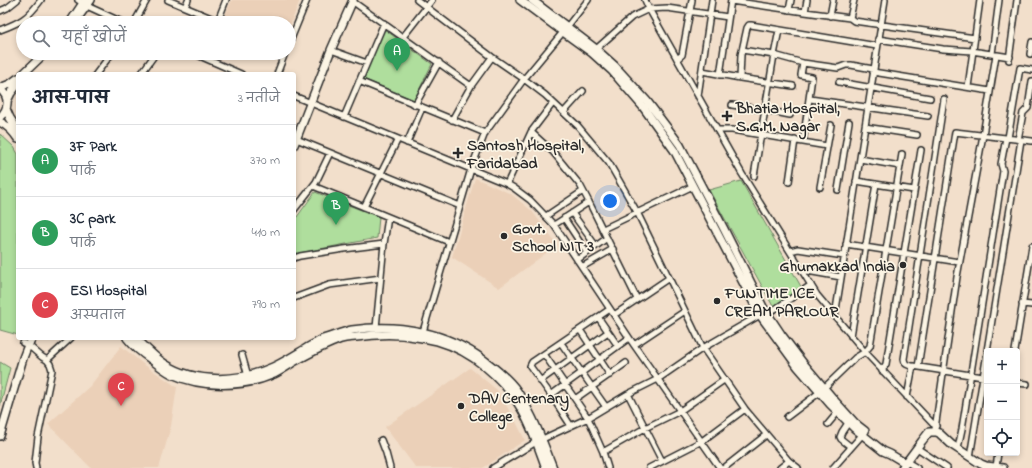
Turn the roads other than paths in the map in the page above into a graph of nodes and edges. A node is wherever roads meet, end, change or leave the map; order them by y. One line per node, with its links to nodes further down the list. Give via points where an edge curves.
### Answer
1 (17, 0): 34 (street)
2 (41, 0): 38 (street)
3 (147, 0): 42 (street)
4 (168, 0): 30 (street)
5 (188, 0): 30 (street)
6 (226, 0): 44 (street)
7 (308, 0): 51 (street)
8 (352, 0): 49 (street); 60 (street)
9 (417, 0): 31 (street)
10 (432, 0): 31 (street)
11 (520, 0): 53 (street)
12 (532, 0): 53 (street)
13 (588, 0): 53 (street)
14 (645, 0): 32 (street)
15 (692, 0): 35 (street)
16 (712, 0): 37 (street)
17 (731, 0): 28 (street); 46 (street)
18 (772, 0): 29 (street)
19 (791, 0): 33 (street)
20 (807, 0): 36 (street)
21 (833, 0): 45 (street)
22 (854, 0): 47 (street)
23 (885, 0): 50 (street)
24 (980, 0): 56 (street)
25 (999, 0): 64 (street)
26 (1017, 0): 64 (street, via 1009,58)
27 (84, 2): 39 (street); 40 (street); 41 (street)
28 (755, 2): 29 (street)
29 (771, 6): 33 (street)
30 (185, 7): 43 (street)
31 (426, 7): 55 (street); 67 (street)
32 (649, 9): 35 (street); 62 (street, via 632,17); 68 (street)
33 (789, 10): 36 (street)
34 (0, 11)
35 (690, 11): 37 (street); 68 (street, via 682,55)
36 (805, 12): 45 (street)
37 (710, 15): 46 (street); 79 (street)
38 (26, 16)
39 (75, 16)
40 (77, 16)
41 (111, 16)
42 (138, 16)
43 (205, 16)
44 (221, 16)
45 (830, 16): 47 (street)
46 (728, 18): 87 (street)
47 (850, 18): 50 (street, via 854,21)
48 (16, 23): 52 (street)
49 (384, 23): 55 (street); 77 (street)
50 (881, 25): 56 (street); 57 (street)
51 (296, 28)
52 (0, 30)
53 (565, 30): 62 (street); 90 (street)
54 (779, 30): 59 (street); 61 (street, via 749,26); 66 (street)
55 (403, 37): 75 (street)
56 (975, 38): 63 (street)
57 (878, 39): 59 (street); 63 (street)
58 (1032, 42): 65 (street)
59 (877, 46): 80 (street)
60 (331, 50): 77 (street); 109 (street)
61 (742, 50): 66 (street); 88 (street)
62 (594, 51): 158 (street, via 643,107 674,150); 206 (street, via 615,66 647,101 680,145)
63 (972, 51): 64 (street); 98 (street)
64 (994, 54): 102 (street)
65 (1030, 54)
66 (774, 55): 76 (street); 94 (street)
67 (492, 57): 90 (street); 95 (street)
68 (677, 59): 103 (street)
69 (38, 60): 81 (street)
70 (42, 60): 82 (street)
71 (107, 60): 83 (street)
72 (151, 60): 84 (street)
73 (213, 60): 85 (street)
74 (282, 60): 86 (street)
75 (439, 62): 95 (street); 111 (street)
76 (803, 62): 80 (street, via 838,68 851,65); 106 (street, via 801,75 812,78)
77 (367, 63): 91 (street)
78 (1032, 70): 136 (street, via 1020,68)
79 (702, 71): 87 (street); 103 (street)
80 (873, 71): 98 (street); 99 (street)
81 (25, 72)
82 (30, 72)
83 (98, 72)
84 (143, 72)
85 (235, 72)
86 (277, 72)
87 (720, 75): 88 (street)
88 (740, 78): 94 (street)
89 (16, 79): 100 (street)
90 (524, 79): 110 (street); 130 (street)
91 (359, 81): 111 (street); 121 (street)
92 (1032, 81): 139 (street)
93 (839, 82): 99 (street)
94 (769, 83): 96 (street); 116 (street)
95 (471, 86): 122 (street)
96 (793, 86)
97 (16, 87): 108 (street)
98 (968, 87): 102 (street)
99 (870, 88): 105 (street); 113 (street)
100 (0, 89): 108 (street)
101 (583, 91): 117 (street)
102 (990, 91): 133 (street)
103 (698, 96): 128 (street)
104 (296, 97): 109 (street)
105 (930, 98)
106 (810, 99): 113 (street); 142 (street)
107 (944, 99): 187 (street)
108 (7, 101): 115 (street)
109 (310, 103): 121 (street); 135 (street)
110 (553, 103): 117 (street); 129 (street)
111 (414, 105): 114 (street)
112 (732, 105): 116 (street)
113 (868, 107): 119 (street); 127 (street)
114 (422, 108): 122 (street); 143 (street)
115 (6, 109): 120 (street); 126 (street)
116 (765, 110): 118 (street); 131 (street)
117 (564, 112): 168 (street, via 609,163)
118 (790, 115)
119 (928, 116)
120 (0, 117)
121 (344, 117): 137 (street)
122 (452, 120): 130 (street)
123 (0, 122): 134 (street)
124 (849, 122): 161 (street)
125 (831, 125): 144 (street)
126 (16, 127)
127 (865, 127): 132 (street); 148 (street)
128 (718, 130): 131 (street); 184 (street)
129 (531, 132): 155 (street); 163 (street, via 553,152)
130 (485, 133): 150 (street)
131 (761, 135): 138 (street); 152 (street)
132 (917, 135)
133 (983, 135): 136 (street); 190 (street, via 956,132); 192 (street)
134 (16, 136)
135 (296, 138)
136 (1007, 138): 139 (street); 241 (street)
137 (398, 140): 143 (street); 151 (street)
138 (795, 140): 142 (street); 154 (street)
139 (1019, 140): 141 (street); 225 (street)
140 (296, 141): 146 (street)
141 (1032, 141)
142 (803, 142): 144 (street)
143 (406, 143): 150 (street)
144 (827, 146): 159 (street)
145 (921, 150): 162 (street)
146 (330, 153): 151 (street); 157 (street)
147 (902, 154): 149 (street)
148 (860, 159): 149 (street); 153 (street)
149 (900, 166): 160 (street)
150 (471, 169): 155 (street); 165 (street)
151 (381, 174): 165 (street); 167 (street)
152 (754, 176)
153 (856, 181): 156 (street); 178 (street)
154 (789, 182)
155 (507, 184): 170 (street, via 530,200)
156 (876, 184): 160 (street); 180 (street)
157 (313, 186): 166 (street); 167 (street)
158 (693, 186): 168 (street); 206 (street)
159 (820, 187)
160 (896, 188): 162 (street); 183 (street)
161 (838, 190)
162 (914, 190): 186 (street)
163 (583, 191): 164 (street); 170 (street)
164 (589, 202): 169 (street); 174 (street)
165 (460, 206): 176 (street)
166 (296, 207)
167 (364, 207): 171 (street)
168 (638, 212): 174 (street); 198 (street)
169 (572, 213): 172 (street); 179 (street)
170 (546, 216): 173 (street)
171 (388, 217): 176 (street); 177 (street)
172 (564, 218): 173 (street); 185 (street)
173 (554, 225): 191 (street)
174 (603, 229): 175 (street)
175 (608, 238): 179 (street); 182 (street)
176 (449, 242): 213 (street)
177 (384, 244): 189 (street); 197 (street)
178 (846, 244): 180 (street); 188 (street)
179 (596, 246): 185 (street)
180 (866, 246): 183 (street); 214 (street)
181 (1032, 246): 194 (street)
182 (613, 249): 193 (street); 201 (street)
183 (886, 250): 186 (street); 227 (street, via 871,342)
184 (790, 252): 188 (street, via 798,249); 195 (street)
185 (587, 253): 191 (street)
186 (904, 253): 187 (street); 237 (street, via 886,364)
187 (920, 255): 190 (street); 234 (street, via 904,359 906,365)
188 (844, 256): 196 (street)
189 (296, 257)
190 (935, 258): 192 (street); 234 (street)
191 (577, 260): 193 (street)
192 (960, 262): 238 (street)
193 (582, 267): 204 (street)
194 (1030, 271): 202 (street)
195 (803, 272): 196 (street); 199 (street)
196 (841, 277): 208 (street)
197 (381, 278): 200 (street, via 329,285); 210 (street)
198 (669, 278): 201 (street); 205 (street)
199 (811, 285): 206 (street); 208 (street)
200 (296, 297)
201 (637, 299): 207 (street)
202 (1022, 304): 203 (street); 226 (street)
203 (1032, 305)
204 (610, 309): 207 (street); 209 (street)
205 (685, 311): 222 (street); 224 (street)
206 (763, 314): 224 (street); 251 (street, via 798,367)
207 (614, 315): 215 (street)
208 (835, 316): 214 (street)
209 (598, 317): 211 (street); 212 (street)
210 (376, 328): 213 (street, via 405,329); 242 (street, via 351,330 321,340 273,367)
211 (580, 330): 220 (street); 221 (street)
212 (608, 332): 221 (street); 223 (street)
213 (422, 335): 217 (street, via 373,334 342,338 274,374 235,384 185,380 148,358); 272 (street, via 433,334 451,340 497,369 516,390 531,414)
214 (851, 336): 227 (street)
215 (629, 338): 222 (street); 223 (street)
216 (69, 340): 232 (street)
217 (129, 340)
218 (138, 340): 242 (street, via 166,364 186,374 204,378)
219 (26, 342): 232 (street); 262 (street, via 17,359); 270 (street)
220 (561, 343): 228 (street); 230 (street)
221 (591, 344): 230 (street); 231 (street)
222 (634, 345): 244 (street)
223 (618, 346): 231 (street)
224 (703, 348): 244 (street); 245 (street)
225 (988, 348)
226 (1015, 348)
227 (865, 352): 237 (street); 251 (street)
228 (544, 354): 236 (street); 246 (street, via 530,366)
229 (242, 355): 242 (street)
230 (572, 358): 236 (street); 239 (street)
231 (600, 359): 239 (street); 240 (street)
232 (48, 360): 284 (street, via 52,372 39,431)
233 (626, 363): 240 (street)
234 (915, 367): 238 (street); 254 (street)
235 (984, 370): 243 (street)
236 (555, 371): 246 (street); 249 (street)
237 (882, 371): 254 (street)
238 (943, 371): 241 (street); 267 (street)
239 (582, 372): 249 (street); 250 (street)
240 (610, 375): 250 (street)
241 (970, 375): 243 (street); 276 (street)
242 (248, 376)
243 (983, 376): 280 (street)
244 (658, 379): 252 (street); 258 (street)
245 (724, 380): 257 (street); 258 (street)
246 (540, 381): 253 (street)
247 (1020, 383): 248 (street)
248 (1027, 384)
249 (565, 385): 253 (street); 255 (street)
250 (592, 387): 255 (street); 256 (street)
251 (822, 390): 259 (street); 260 (street); 278 (street)
252 (628, 394): 256 (street); 266 (street)
253 (551, 395): 265 (street)
254 (907, 397): 267 (street)
255 (575, 399): 261 (street)
256 (606, 407): 261 (street)
257 (744, 409): 268 (street); 273 (street)
258 (680, 411): 266 (street); 273 (street)
259 (838, 412): 263 (street); 264 (street)
260 (787, 417)
261 (588, 418): 265 (street); 277 (street)
262 (0, 419)
263 (848, 423): 269 (street); 274 (street, via 840,439)
264 (828, 424)
265 (571, 426): 272 (street)
266 (646, 428): 277 (street); 281 (street)
267 (936, 429): 275 (street, via 929,432); 276 (street)
268 (766, 435): 282 (street); 292 (street)
269 (862, 435): 274 (street); 278 (street)
270 (0, 436)
271 (381, 440): 285 (street)
272 (539, 440): 286 (street); 287 (street); 288 (street)
273 (702, 441): 281 (street); 291 (street)
274 (851, 447): 295 (street)
275 (918, 448): 283 (street); 297 (street)
276 (958, 448): 280 (street)
277 (603, 452): 289 (street)
278 (890, 454): 283 (street)
279 (998, 456): 298 (street)
280 (970, 457): 298 (street, via 986,466)
281 (662, 461): 290 (street)
282 (789, 461): 293 (street); 294 (street)
283 (905, 464): 296 (street)
284 (36, 468)
285 (390, 468)
286 (493, 468)
287 (546, 468)
288 (553, 468)
289 (608, 468)
290 (649, 468)
291 (720, 468)
292 (724, 468)
293 (780, 468)
294 (798, 468)
295 (833, 468)
296 (917, 468)
297 (947, 468)
298 (1000, 468)

